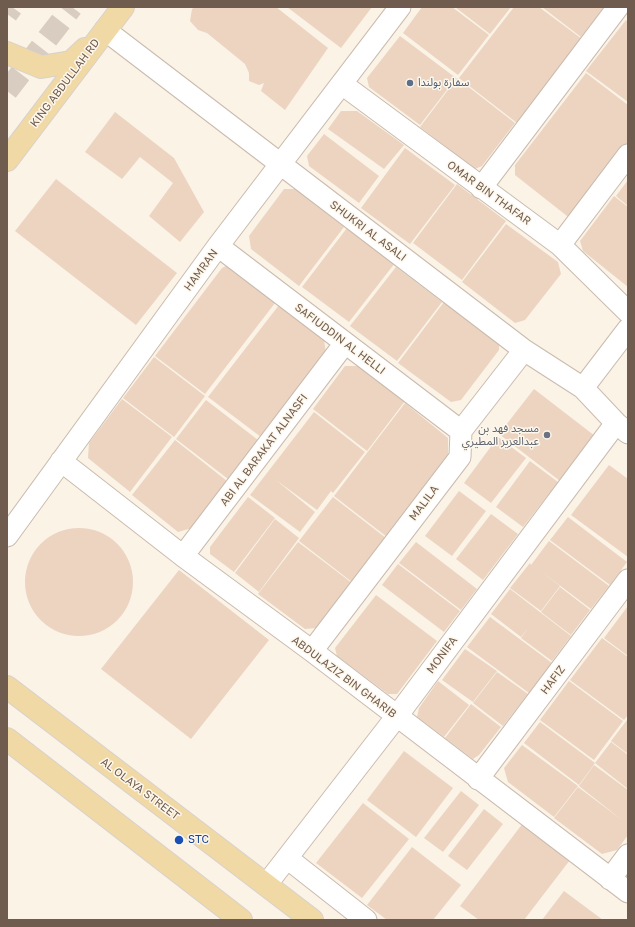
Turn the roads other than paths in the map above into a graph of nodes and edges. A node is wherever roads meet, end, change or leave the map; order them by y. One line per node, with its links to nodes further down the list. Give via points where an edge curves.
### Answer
1 (123, 7): 4 (main road, KING ABDULLAH RD)
2 (400, 7): 6 (street, HAMRAN)
3 (618, 7): 10 (street)
4 (105, 30): 5 (main road, via 71,62 41,68); 8 (main road, KING ABDULLAH RD); 9 (street, SHUKRI AL ASALI)
5 (7, 53)
6 (342, 84): 9 (street, HAMRAN); 10 (street, OMAR BIN THAFAR)
7 (628, 155): 11 (street)
8 (7, 160)
9 (280, 164): 12 (street, HAMRAN); 16 (street, SHUKRI AL ASALI)
10 (481, 188): 11 (street, OMAR BIN THAFAR)
11 (560, 245): 13 (street, OMAR BIN THAFAR)
12 (218, 246): 15 (street, SAFIUDDIN AL HELLI); 20 (street, HAMRAN)
13 (628, 312)
14 (628, 329): 17 (street)
15 (345, 343): 19 (street, SAFIUDDIN AL HELLI); 22 (street, ABI AL BARAKAT ALNASFI)
16 (524, 350): 17 (street, SHUKRI AL ASALI); 19 (street)
17 (583, 388): 18 (street, SHUKRI AL ASALI)
18 (622, 428): 26 (street, MONIFA)
19 (461, 431): 24 (street, MALILA, via 460,456)
20 (61, 461): 21 (street, HAMRAN); 22 (street, ABDULAZIZ BIN GHARIB)
21 (7, 536)
22 (183, 556): 24 (street, ABDULAZIZ BIN GHARIB)
23 (628, 580): 28 (street, HAFIZ)
24 (312, 651): 26 (street, ABDULAZIZ BIN GHARIB)
25 (7, 687): 32 (main road, AL OLAYA STREET)
26 (397, 716): 28 (street, ABDULAZIZ BIN GHARIB); 30 (street, MONIFA)
27 (7, 739): 34 (main road)
28 (478, 779): 31 (street, ABDULAZIZ BIN GHARIB)
29 (628, 855): 31 (street)
30 (287, 858): 32 (street, MONIFA); 36 (street)
31 (610, 879): 33 (street, ABDULAZIZ BIN GHARIB)
32 (266, 885): 35 (main road, AL OLAYA STREET)
33 (628, 892)
34 (241, 920)
35 (312, 920)
36 (366, 920)

